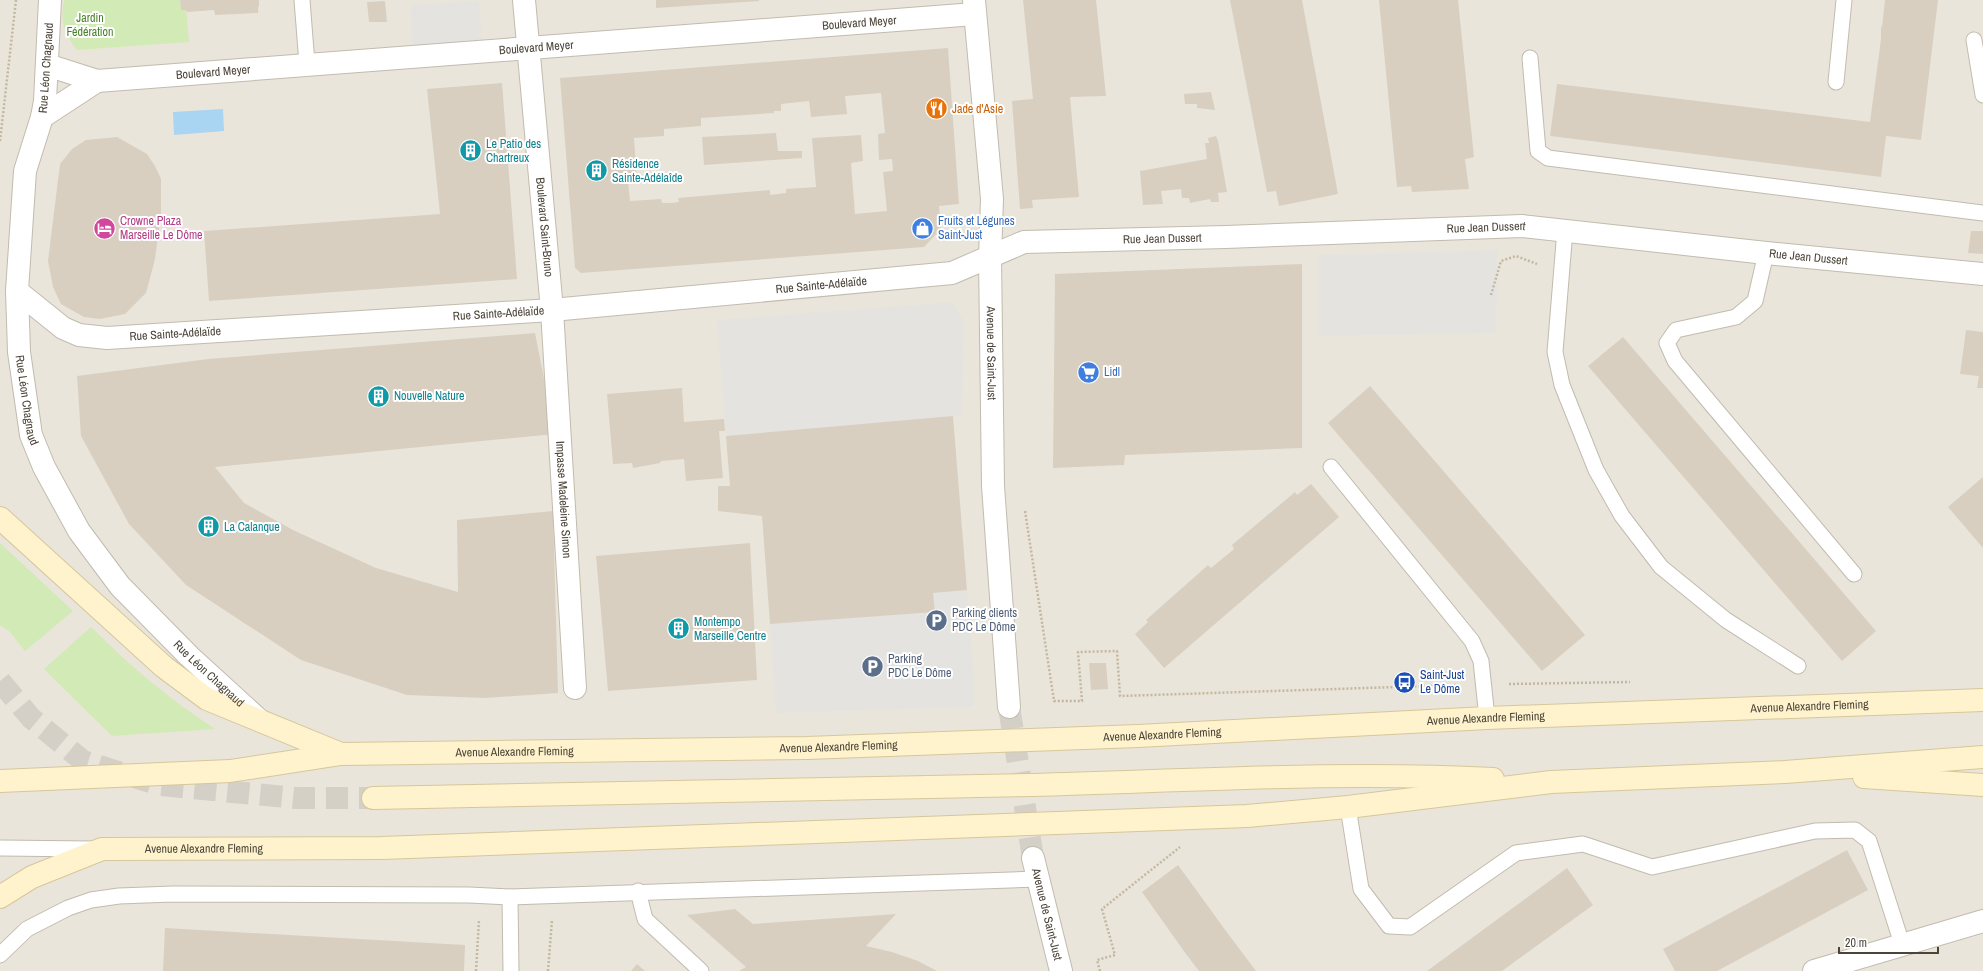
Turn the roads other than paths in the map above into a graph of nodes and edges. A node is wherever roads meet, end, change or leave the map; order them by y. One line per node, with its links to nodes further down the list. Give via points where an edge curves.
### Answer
1 (50, 0): 10 (street, Rue Léon Chagnaud)
2 (302, 0): 9 (lane)
3 (524, 0): 7 (street, Boulevard Saint-Bruno)
4 (1844, 0): 12 (lane)
5 (975, 7): 7 (street, Boulevard Meyer); 18 (street, Avenue de Saint-Just, via 992,199)
6 (1974, 40): 13 (lane)
7 (527, 48): 9 (street, Boulevard Meyer); 21 (street, Boulevard Saint-Bruno)
8 (1530, 58): 15 (lane, via 1538,151 1548,158)
9 (307, 64): 11 (street, Boulevard Meyer)
10 (47, 65): 11 (street, Boulevard Meyer); 14 (street, Rue Léon Chagnaud)
11 (97, 81): 14 (street, Boulevard Meyer)
12 (1836, 82)
13 (1983, 94)
14 (42, 117): 20 (street, Rue Léon Chagnaud, via 25,171)
15 (1983, 213)
16 (1565, 230): 17 (street, Rue Jean Dussert); 18 (street, Rue Jean Dussert, via 1522,226 1024,242); 25 (lane, via 1555,352 1562,385 1596,470 1622,516 1661,567 1726,620)
17 (1766, 253): 19 (street, Rue Jean Dussert); 24 (lane, via 1755,301 1736,317 1676,330 1667,343 1675,361)
18 (990, 258): 21 (street, Rue Sainte-Adélaïde, via 952,273); 28 (street, Avenue de Saint-Just, via 993,486)
19 (1983, 274)
20 (17, 291): 21 (street, Rue Sainte-Adélaïde, via 63,328 79,335 107,338); 30 (street, Rue Léon Chagnaud, via 19,352 31,435 44,466 79,532 120,586 189,656)
21 (552, 310): 26 (street, Impasse Madeleine Simon)
22 (1331, 467): 29 (lane, via 1472,641 1481,661)
23 (0, 518): 30 (main road, via 175,677 207,699)
24 (1854, 574)
25 (1798, 666)
26 (575, 688)
27 (1983, 700): 29 (main road, Avenue Alexandre Fleming)
28 (1009, 707)
29 (1487, 718): 31 (main road, Avenue Alexandre Fleming, via 1138,736 807,748)
30 (259, 720): 31 (main road)
31 (341, 754): 34 (main road, Avenue Alexandre Fleming, via 230,771)
32 (1983, 757): 33 (main road, Avenue Alexandre Fleming)
33 (1785, 772): 35 (main road, Avenue Alexandre Fleming); 36 (main road)
34 (0, 781)
35 (1551, 782): 37 (main road, Avenue Alexandre Fleming, via 1423,775); 38 (main road, Avenue Alexandre Fleming)
36 (1983, 785)
37 (373, 798)
38 (1348, 808): 40 (main road, Avenue Alexandre Fleming, via 1247,816 382,848); 48 (lane, via 1361,889 1389,926 1410,927 1516,853 1583,844 1652,867 1815,831 1856,830 1869,841)
39 (0, 848): 40 (lane)
40 (102, 849): 43 (main road, via 32,877)
41 (1035, 868): 42 (lane); 52 (street, Avenue de Saint-Just)
42 (638, 891): 44 (lane); 51 (lane, via 645,919)
43 (0, 897)
44 (510, 897): 49 (lane, via 173,894 119,896 91,900 68,908 27,930); 50 (lane)
45 (1983, 909): 47 (street)
46 (1983, 921): 47 (street)
47 (1934, 935): 48 (street)
48 (1902, 944): 53 (street)
49 (0, 955)
50 (511, 971)
51 (701, 971)
52 (1061, 971)
53 (1814, 971)

